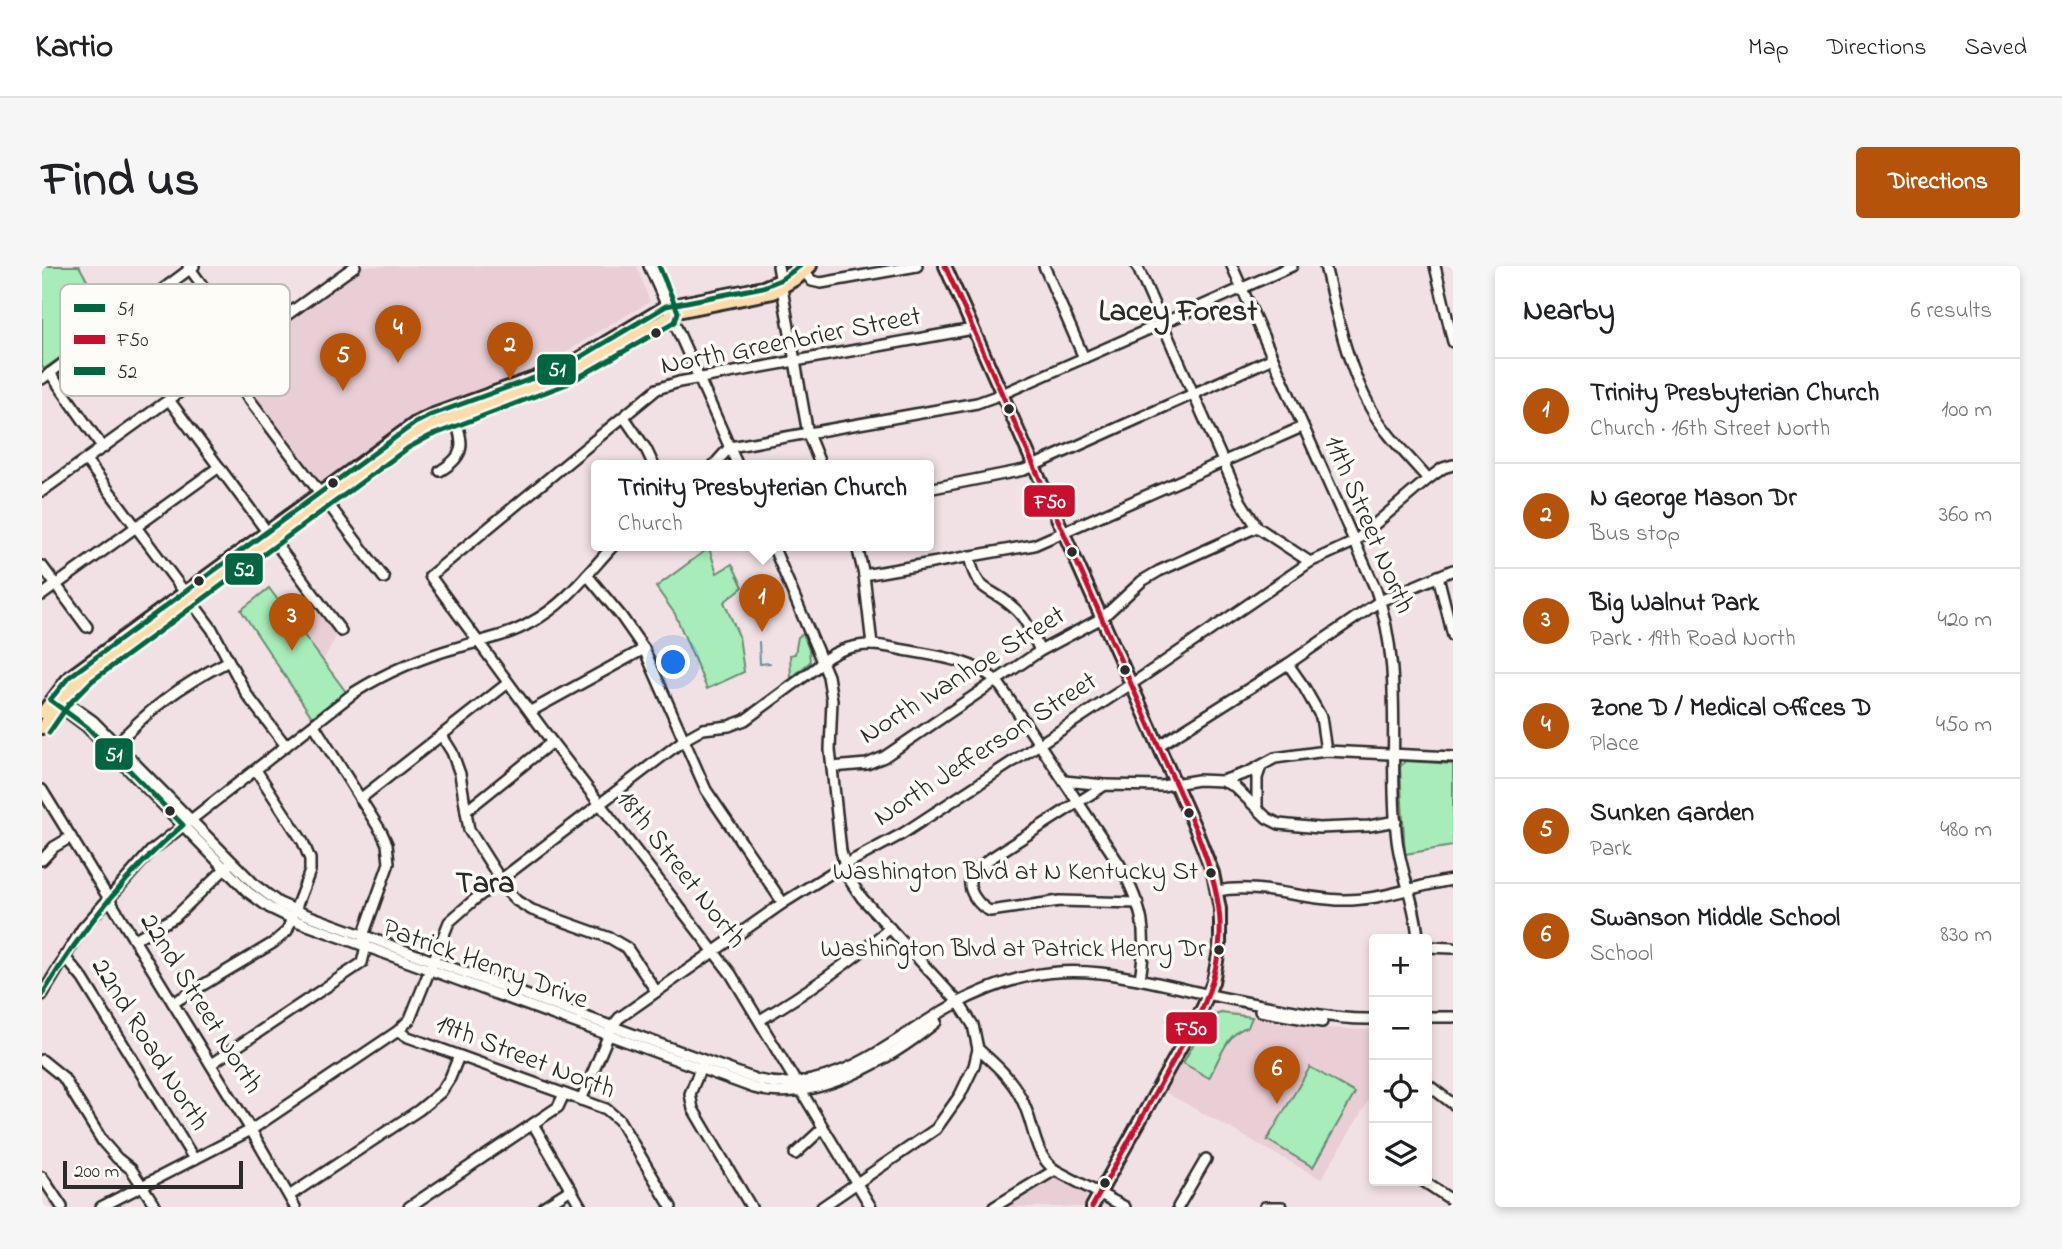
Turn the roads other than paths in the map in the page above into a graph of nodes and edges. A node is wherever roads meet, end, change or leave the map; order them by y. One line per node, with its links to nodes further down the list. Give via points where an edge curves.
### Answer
1 (355, 266): 19 (street)
2 (649, 266): 18 (street)
3 (778, 266): 16 (street)
4 (917, 266): 13 (street, via 821,283 812,281)
5 (945, 266): 21 (main road)
6 (1044, 266): 23 (street)
7 (1137, 266): 20 (street)
8 (1232, 266): 17 (street, 11th Street North)
9 (1292, 266): 17 (street)
10 (1325, 266): 52 (street, via 1349,361 1370,408)
11 (1435, 266): 22 (street)
12 (190, 267): 14 (street); 15 (street)
13 (804, 268): 16 (main road)
14 (168, 284)
15 (202, 284)
16 (781, 285): 18 (main road, via 758,297); 25 (street)
17 (1243, 289): 20 (street); 24 (street, 11th Street North)
18 (668, 311): 28 (street); 36 (main road, via 550,383); 55 (main road, via 564,367 415,423)
19 (290, 312)
20 (1163, 324): 23 (street); 31 (street)
21 (973, 329): 25 (street, North Greenbrier Street); 30 (main road)
22 (1453, 342)
23 (1084, 358): 30 (street)
24 (1273, 358): 31 (street); 38 (street, 11th Street North)
25 (795, 362): 28 (street, North Greenbrier Street); 39 (street)
26 (60, 365): 27 (street)
27 (46, 376): 29 (street)
28 (699, 379): 37 (street, North Greenbrier Street, via 657,389); 40 (street)
29 (60, 394)
30 (1002, 394): 39 (street, via 977,403); 49 (main road)
31 (1194, 395): 47 (street); 49 (street)
32 (62, 396): 41 (street)
33 (175, 396): 35 (street)
34 (247, 396): 55 (street)
35 (169, 400): 41 (street); 50 (street)
36 (455, 417): 51 (street, via 460,454); 55 (main road, via 403,441)
37 (624, 417): 43 (street); 70 (street, North Greenbrier Street)
38 (1303, 427): 47 (street); 60 (street, 11th Street North)
39 (807, 434): 40 (street); 46 (street)
40 (730, 447): 44 (street); 45 (street)
41 (103, 448): 42 (street)
42 (86, 460): 54 (street); 56 (street)
43 (651, 460)
44 (718, 460)
45 (735, 460)
46 (818, 460)
47 (1223, 463): 57 (street); 58 (street)
48 (1453, 465): 52 (street, North Jefferson Street)
49 (1034, 466): 53 (street); 58 (main road)
50 (219, 467): 56 (street); 59 (street)
51 (440, 471)
52 (1428, 479): 60 (street, North Jefferson Street)
53 (934, 488)
54 (42, 491)
55 (323, 496): 59 (main road); 72 (street)
56 (136, 526): 73 (street); 75 (street)
57 (1257, 527): 65 (street); 77 (street, North Ivanhoe Street, via 1159,571)
58 (1064, 532): 64 (street, via 1034,545); 77 (main road)
59 (270, 535): 75 (main road); 79 (street)
60 (1354, 542): 65 (street, North Jefferson Street); 76 (street, 11th Street North)
61 (609, 551): 68 (street)
62 (776, 551): 85 (street)
63 (858, 551): 69 (street)
64 (969, 556): 69 (street); 84 (street, via 974,577 1024,617)
65 (1310, 562): 90 (street, North Jefferson Street)
66 (42, 566): 73 (street)
67 (1453, 570): 71 (street)
68 (587, 575): 81 (street, via 553,609 531,623); 83 (street)
69 (864, 575): 82 (street)
70 (430, 576): 81 (street, 18th Street North)
71 (1438, 576): 76 (street); 80 (street)
72 (384, 578)
73 (56, 584): 74 (street); 78 (street)
74 (42, 595)
75 (186, 596): 86 (street, via 212,629); 91 (main road, via 69,677)
76 (1380, 601): 87 (street); 104 (street, 11th Street North, via 1389,633)
77 (1102, 618): 84 (street, North Ivanhoe Street); 90 (main road)
78 (86, 627)
79 (341, 631)
80 (1453, 636)
81 (478, 643): 89 (street, 18th Street North); 94 (street, via 438,653 379,677)
82 (872, 645): 85 (street, via 841,650); 88 (street, via 964,662)
83 (644, 649): 92 (street); 97 (street)
84 (1040, 651): 88 (street, North Ivanhoe Street)
85 (824, 660): 97 (street, via 745,720 703,729); 107 (street, via 832,700)
86 (227, 662): 100 (street); 102 (street, via 167,698)
87 (1288, 664): 101 (street); 103 (street, via 1321,717)
88 (997, 681): 99 (street); 107 (street, North Ivanhoe Street, via 884,757 867,764)
89 (508, 682): 92 (street, 18th Street North); 96 (street)
90 (1131, 684): 99 (street, North Jefferson Street); 101 (main road)
91 (56, 699): 93 (main road); 95 (main road); 102 (street, Patrick Henry Drive)
92 (531, 711): 98 (street, 18th Street North)
93 (42, 713)
94 (314, 725): 100 (street); 114 (street)
95 (42, 729)
96 (442, 736): 114 (street); 118 (street, via 460,774)
97 (685, 739): 116 (street); 130 (street, via 706,790)
98 (552, 742): 116 (street, 18th Street North); 118 (street)
99 (1038, 743): 109 (street); 123 (street, North Jefferson Street, via 902,834)
100 (286, 746): 108 (street)
101 (1158, 746): 111 (main road)
102 (113, 747): 120 (street, Patrick Henry Drive)
103 (1326, 751): 104 (street); 106 (street, via 1275,758)
104 (1394, 754): 105 (street); 119 (street, 11th Street North)
105 (1453, 757)
106 (1261, 766): 110 (street); 117 (street)
107 (832, 767): 123 (street)
108 (256, 770): 120 (street); 132 (street, via 310,859)
109 (1064, 781): 112 (street); 115 (street)
110 (1222, 781): 111 (street); 117 (street)
111 (1175, 784): 112 (street); 128 (main road)
112 (1105, 785): 115 (street)
113 (42, 790): 121 (street, 22nd Street North)
114 (360, 799): 136 (street, via 390,853)
115 (1078, 800): 131 (street); 131 (street, via 988,860 972,874 972,890 990,911 1060,901)
116 (599, 803): 125 (street); 139 (street, 18th Street North)
117 (1257, 807): 119 (street, via 1279,824 1319,828)
118 (466, 811): 125 (street, via 469,830)
119 (1396, 821): 127 (street, 11th Street North)
120 (186, 823): 124 (street, Patrick Henry Drive); 129 (street, via 151,851)
121 (71, 837): 122 (street); 129 (street, 22nd Street North)
122 (42, 860)
123 (844, 865): 130 (street, North Jefferson Street); 133 (street, via 856,890)
124 (229, 866): 132 (street, Patrick Henry Drive); 135 (street, via 175,917)
125 (500, 880): 141 (street, via 449,922); 143 (street, via 517,901 532,910 627,948)
126 (1453, 880): 127 (street)
127 (1410, 890): 128 (street, via 1341,900 1254,890); 134 (street, 11th Street North)
128 (1217, 891): 145 (main road, via 1220,945)
129 (108, 898): 135 (street, 22nd Street North); 140 (street)
130 (783, 903): 139 (street, North Jefferson Street)
131 (1138, 903): 142 (street, via 1145,938)
132 (293, 915): 136 (street, Patrick Henry Drive); 146 (street, via 287,931 273,943)
133 (890, 928): 147 (street); 150 (street, via 853,959)
134 (1418, 934)
135 (135, 939): 146 (street, 22nd Street North)
136 (365, 941): 141 (street, Patrick Henry Drive); 159 (street, via 357,968)
137 (1432, 947): 138 (street)
138 (1453, 948)
139 (713, 952): 143 (street, North Jefferson Street); 150 (street, 18th Street North)
140 (64, 956): 144 (street); 170 (street, 22nd Road North, via 83,979)
141 (432, 966): 154 (street, via 410,1019); 155 (street, Patrick Henry Drive)
142 (1140, 979): 145 (street, Patrick Henry Drive); 147 (street, Patrick Henry Drive, via 1098,971 1044,973)
143 (656, 991): 155 (street, North Jefferson Street, via 619,1017)
144 (42, 995)
145 (1208, 995): 151 (street, Patrick Henry Drive, via 1316,1021); 178 (main road)
146 (173, 1003): 159 (street, 22nd Street North)
147 (959, 1003): 156 (street, via 973,1025); 161 (street, Patrick Henry Drive, via 861,1062)
148 (1432, 1017): 149 (street)
149 (1453, 1017)
150 (760, 1020): 161 (street, 18th Street North)
151 (1369, 1022)
152 (1432, 1023): 153 (street)
153 (1453, 1023)
154 (398, 1031): 157 (street, 19th Street North); 168 (street)
155 (610, 1031): 160 (street, Patrick Henry Drive); 164 (street)
156 (978, 1049): 172 (street, via 1020,1095 1043,1161); 175 (street, via 960,1095 936,1129)
157 (459, 1056): 163 (street, 19th Street North); 179 (street, via 441,1092)
158 (42, 1060): 174 (street, via 63,1077 103,1142)
159 (211, 1064): 168 (street, 22nd Street North)
160 (702, 1064): 161 (street, Patrick Henry Drive); 189 (street, via 691,1094 693,1109)
161 (799, 1086): 167 (street, 18th Street North)
162 (1432, 1089): 165 (street)
163 (564, 1094): 164 (street, 19th Street North); 166 (street, via 558,1107)
164 (581, 1100): 188 (street, 19th Street North, via 606,1109 619,1120)
165 (1453, 1104)
166 (533, 1125): 177 (street); 185 (street)
167 (822, 1129): 169 (street); 175 (street, 18th Street North)
168 (251, 1130): 170 (street); 179 (street, 22nd Street North)
169 (795, 1154)
170 (194, 1159): 174 (street)
171 (1206, 1159): 195 (street)
172 (1055, 1170): 178 (street); 192 (street)
173 (42, 1177): 181 (street)
174 (143, 1184): 182 (street); 183 (street)
175 (858, 1184): 190 (street); 191 (street, 18th Street North)
176 (1429, 1186): 180 (street)
177 (570, 1189): 186 (street); 187 (street)
178 (1099, 1194): 193 (main road); 194 (street)
179 (289, 1196): 184 (street, 22nd Street North)
180 (1453, 1205)
181 (62, 1207)
182 (101, 1207)
183 (156, 1207)
184 (295, 1207)
185 (409, 1207)
186 (543, 1207)
187 (581, 1207)
188 (671, 1207)
189 (751, 1207)
190 (822, 1207)
191 (871, 1207)
192 (994, 1207)
193 (1092, 1207)
194 (1125, 1207)
195 (1178, 1207)
196 (1265, 1207): 197 (street)
197 (1282, 1207)

